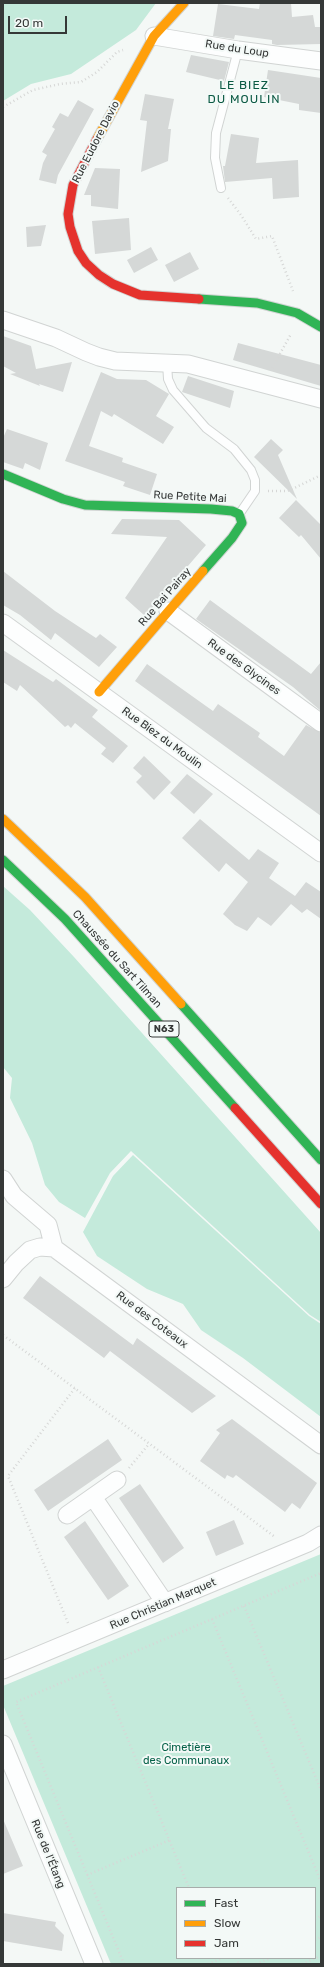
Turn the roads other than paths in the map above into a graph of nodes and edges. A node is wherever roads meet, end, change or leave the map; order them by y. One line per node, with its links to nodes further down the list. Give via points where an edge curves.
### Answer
1 (184, 3): 2 (main road, Rue Eudore Davio)
2 (154, 36): 3 (street, Rue du Loup); 7 (main road, Rue Eudore Davio, via 136,65 73,186 68,214 78,251 99,275 140,295 257,303 300,314)
3 (238, 50): 4 (street, Rue du Loup); 5 (lane, via 216,133 215,158)
4 (321, 61)
5 (221, 188)
6 (3, 320): 8 (street, via 115,361)
7 (321, 327)
8 (167, 363): 9 (street, via 188,364); 11 (lane, Rue Petite Mai, via 168,379 173,390 206,428 234,449 255,480 256,491)
9 (321, 399)
10 (3, 474): 11 (main road, Rue Petite Mai, via 63,499 85,505 218,510)
11 (239, 514): 12 (main road, Rue Bai Pairay, via 242,523 232,538)
12 (168, 611): 14 (main road, Rue Bai Pairay); 15 (street, Rue des Glycines)
13 (3, 623): 14 (street, Rue Biez du Moulin)
14 (99, 692): 17 (street, Rue Biez du Moulin)
15 (321, 723)
16 (3, 820): 19 (main road, Chaussée du Sart Tilman / N63, via 85,897)
17 (321, 852)
18 (3, 860): 21 (main road, Chaussée du Sart Tilman / N63, via 65,919)
19 (321, 1160)
20 (3, 1179): 22 (street, via 14,1196 48,1226)
21 (321, 1204)
22 (54, 1248): 23 (street, via 40,1247 30,1250); 24 (street, Rue des Coteaux)
23 (3, 1279)
24 (321, 1445)
25 (117, 1480): 26 (street)
26 (93, 1497): 27 (street); 29 (street)
27 (67, 1515)
28 (321, 1535): 29 (street, Rue Christian Marquet, via 292,1550)
29 (165, 1603): 30 (street, Rue Christian Marquet)
30 (3, 1670)
31 (3, 1744): 32 (street, Rue de l'Étang)
32 (94, 1964)

